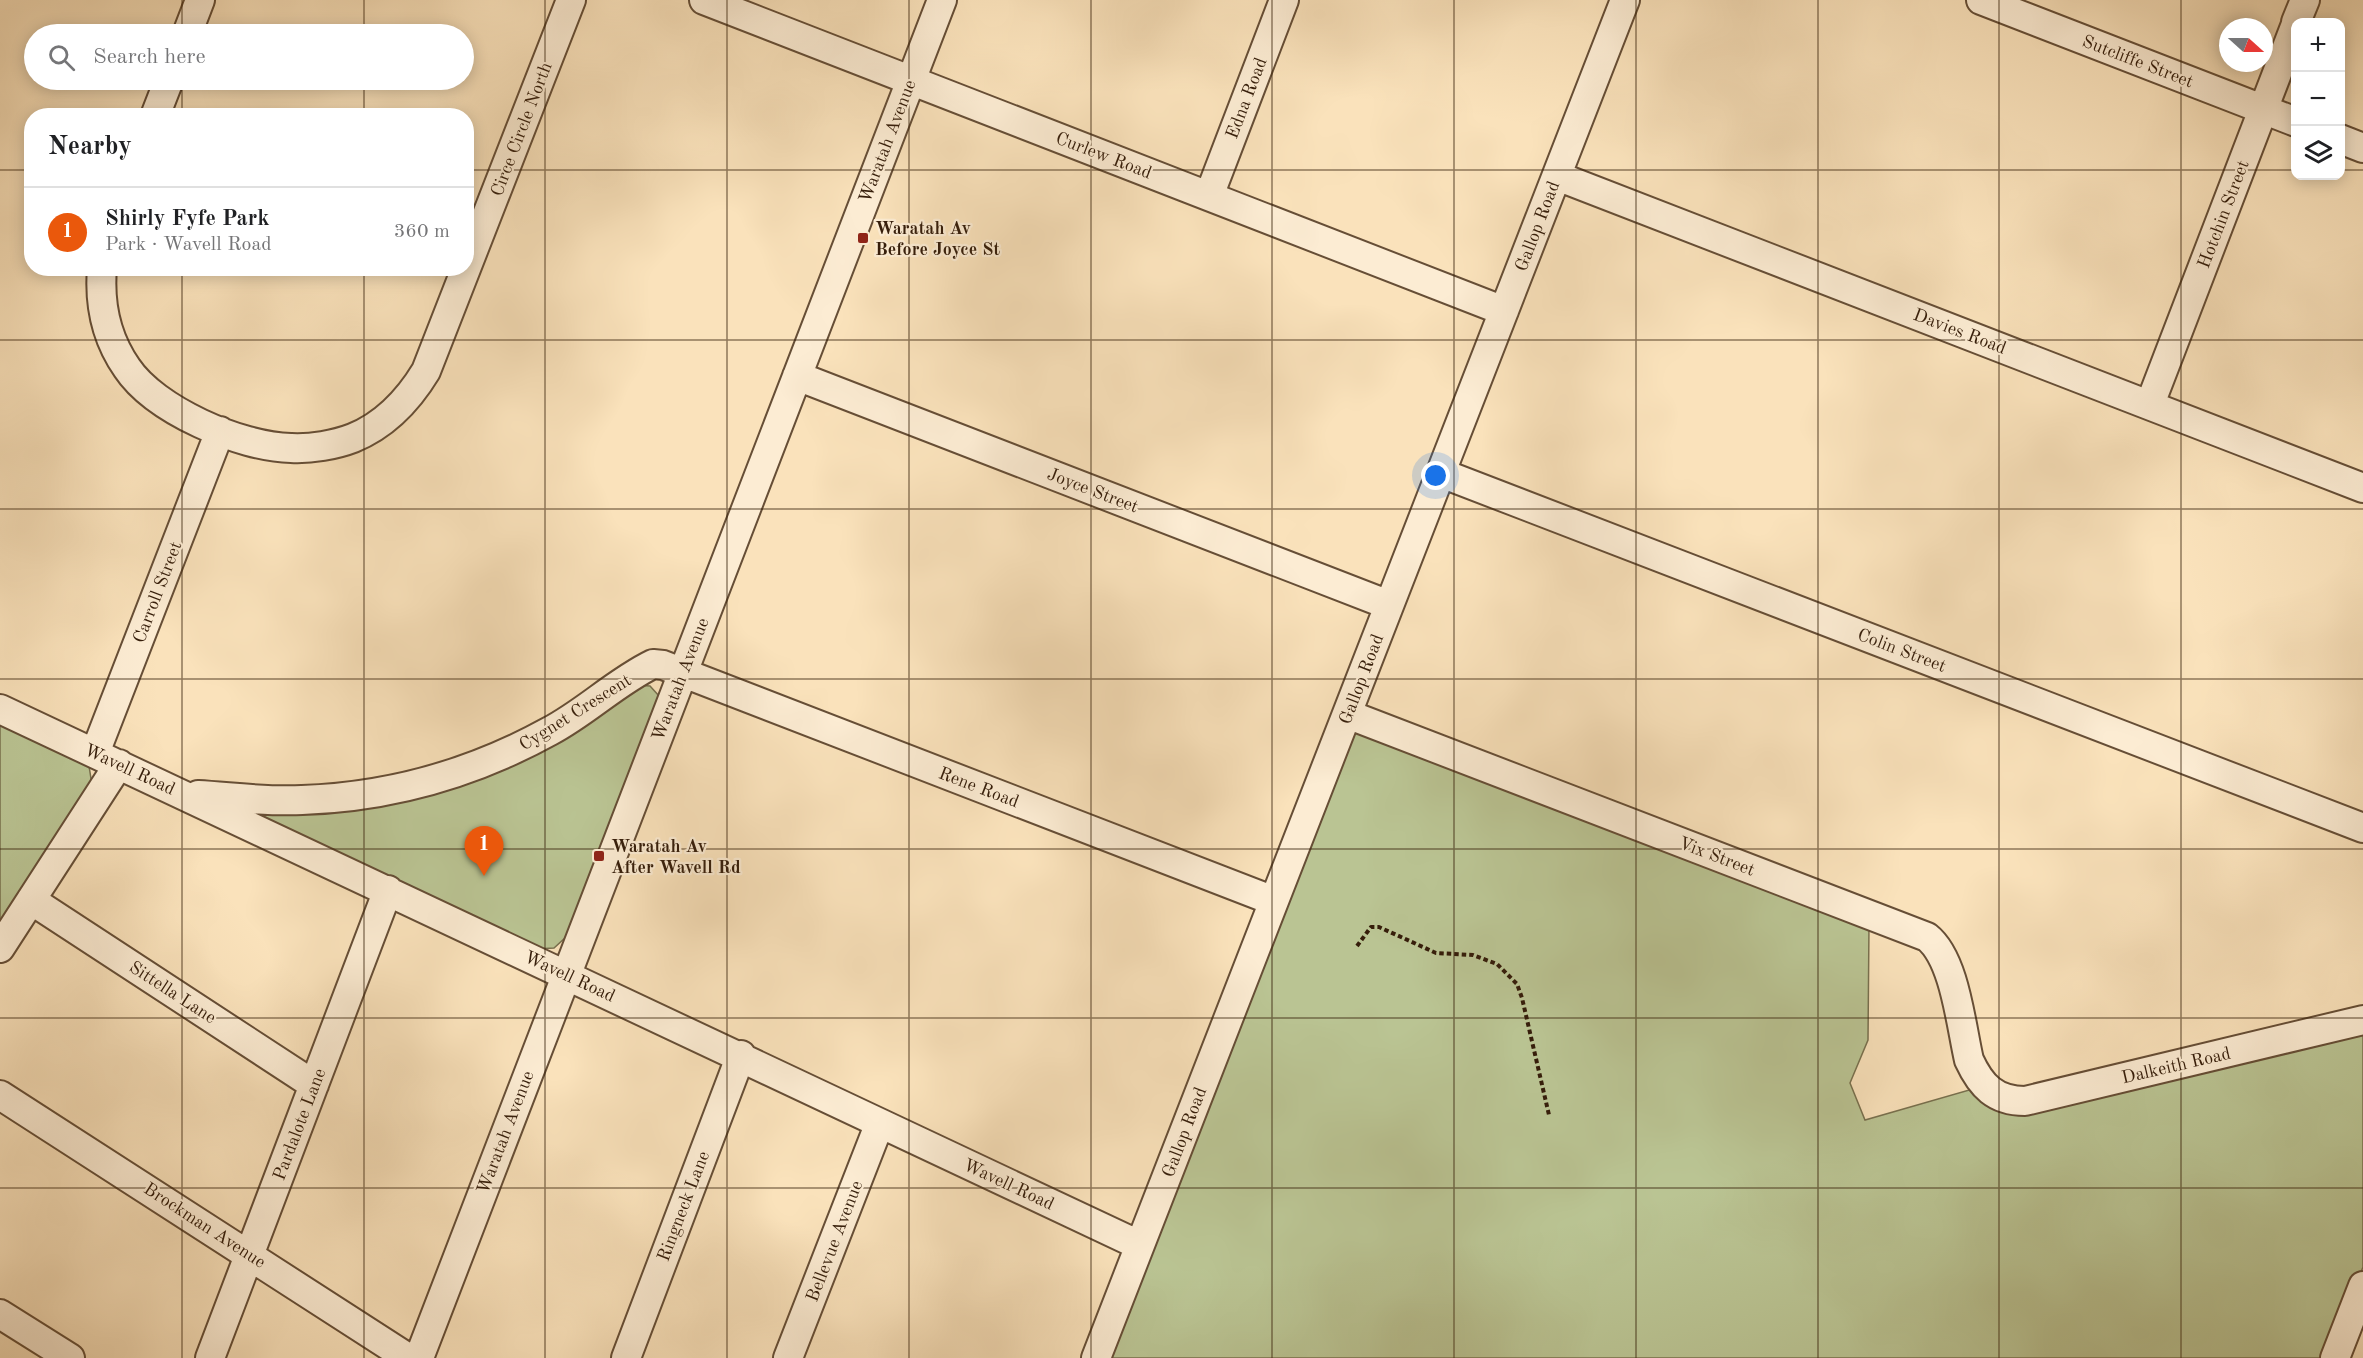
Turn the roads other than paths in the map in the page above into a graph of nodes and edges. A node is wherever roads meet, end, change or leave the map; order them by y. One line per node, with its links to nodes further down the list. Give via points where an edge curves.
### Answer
1 (200, 0): 10 (street)
2 (571, 0): 21 (street, Circe Circle North)
3 (704, 0): 12 (street, Curlew Road)
4 (942, 0): 12 (street, Waratah Avenue)
5 (1284, 0): 20 (street, Edna Road)
6 (1625, 0): 19 (street, Gallop Road)
7 (1981, 0): 15 (street, Sutcliffe Street)
8 (2305, 0): 9 (street, Hotchin Street)
9 (2298, 18)
10 (191, 24)
11 (2291, 36): 15 (street, Hotchin Street)
12 (911, 80): 20 (street, Curlew Road); 25 (street, Waratah Avenue)
13 (165, 90): 14 (street)
14 (158, 108)
15 (2263, 109): 16 (street, Sutcliffe Street); 26 (street, Hotchin Street)
16 (2291, 120)
17 (2345, 141): 18 (street)
18 (2363, 148)
19 (1557, 176): 24 (street, Gallop Road); 26 (street, Davies Road)
20 (1209, 196): 24 (street, Curlew Road)
21 (474, 250)
22 (101, 276): 27 (street, Circe Circle North, via 103,312 111,341 127,369 147,391)
23 (464, 276): 27 (street, Circe Circle North, via 414,392 375,426 353,438 324,446 290,448)
24 (1504, 311): 28 (street, Gallop Road)
25 (797, 376): 30 (street, Joyce Street); 31 (street, Waratah Avenue)
26 (2150, 404): 29 (street, Davies Road)
27 (220, 431): 34 (street, Carroll Street)
28 (1442, 473): 30 (street, Gallop Road); 36 (street, Colin Street)
29 (2363, 488)
30 (1389, 605): 33 (street, Gallop Road)
31 (683, 673): 35 (street, Cygnet Crescent, via 653,664 502,757 435,780 358,796 300,800); 39 (street, Rene Road); 41 (street, Waratah Avenue)
32 (0, 709): 34 (street, Wavell Road)
33 (1347, 714): 39 (street, Gallop Road); 45 (street, Vix Street, via 1927,937 1942,953 1969,1060)
34 (107, 759): 35 (street, Wavell Road); 38 (street, Carroll Street)
35 (181, 793): 37 (street, Wavell Road)
36 (2363, 828)
37 (388, 890): 41 (street, Wavell Road); 44 (street, Pardalote Lane)
38 (31, 900): 40 (street, Carroll Street); 44 (street, Sittella Lane)
39 (1274, 901): 48 (street, Gallop Road)
40 (0, 948)
41 (565, 974): 43 (street, Wavell Road); 55 (street, Waratah Avenue)
42 (2363, 1020): 45 (street, Dalkeith Road, via 2025,1101 2010,1101)
43 (741, 1055): 47 (street, Wavell Road); 56 (street, Ringneck Lane)
44 (314, 1085): 49 (street, Pardalote Lane)
45 (1990, 1092)
46 (0, 1095): 49 (street, Brockman Avenue)
47 (879, 1125): 48 (street, Wavell Road); 57 (street, Bellevue Avenue)
48 (1139, 1245): 58 (street, Gallop Road)
49 (250, 1254): 53 (street, Pardalote Lane); 54 (street, Brockman Avenue)
50 (2360, 1301): 59 (street)
51 (0, 1314): 52 (street)
52 (70, 1358)
53 (210, 1358)
54 (408, 1358)
55 (418, 1358)
56 (626, 1358)
57 (788, 1358)
58 (1096, 1358)
59 (2335, 1358)

